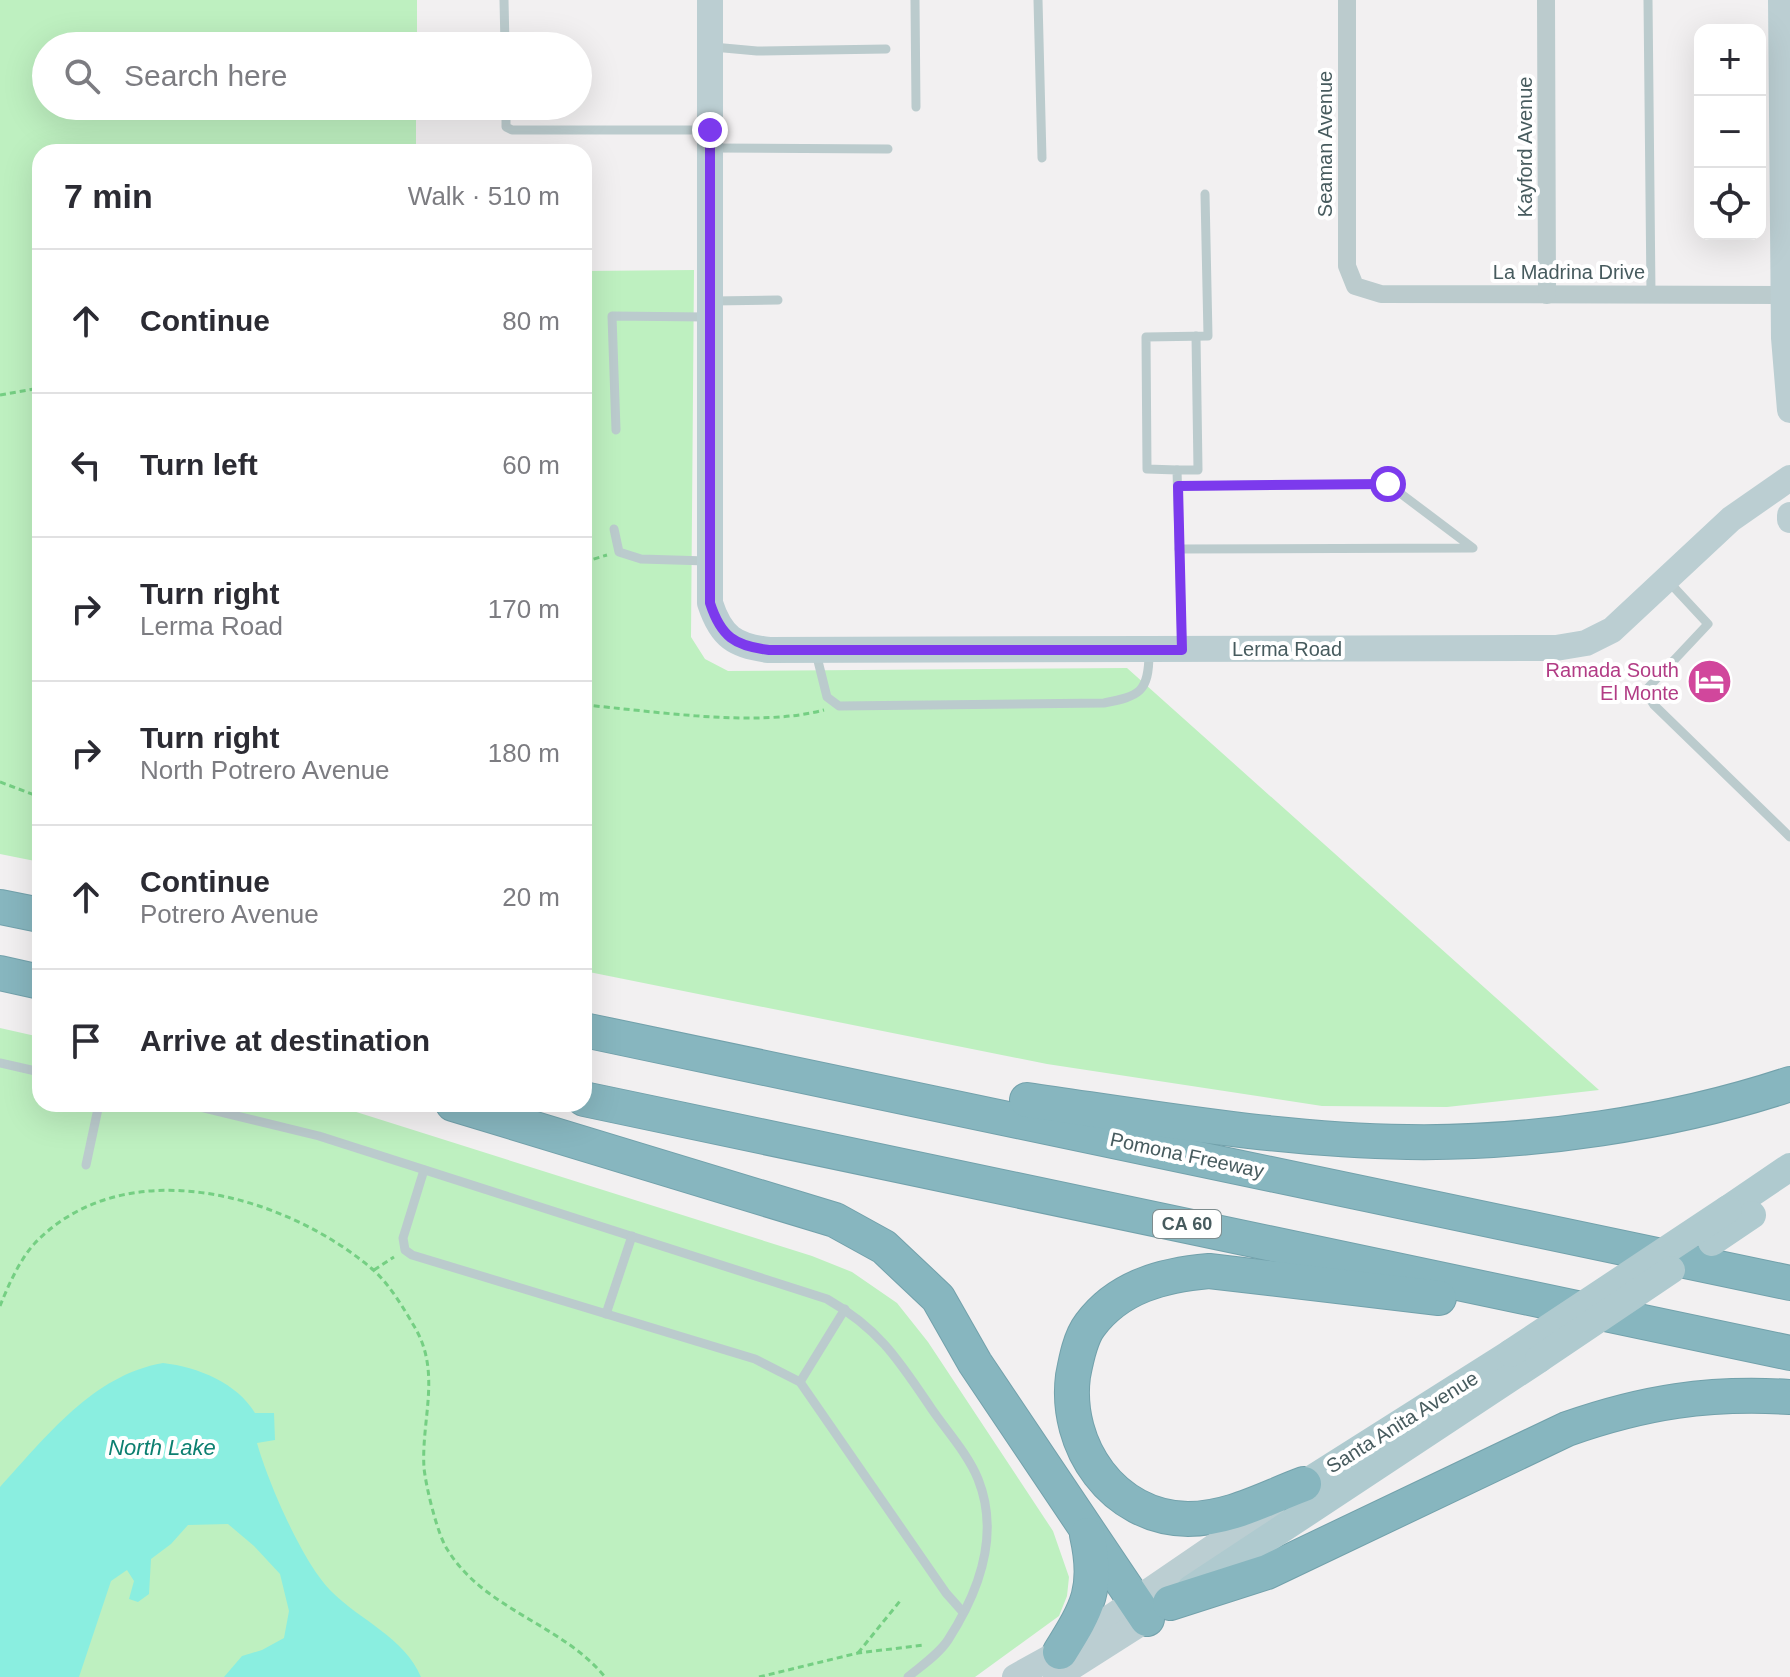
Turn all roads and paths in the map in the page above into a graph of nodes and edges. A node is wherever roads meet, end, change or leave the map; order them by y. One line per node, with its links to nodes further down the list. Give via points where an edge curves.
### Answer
1 (504, 0): 9 (lane)
2 (710, 0): 10 (street)
3 (915, 0): 12 (lane)
4 (1038, 0): 16 (lane)
5 (1347, 0): 19 (street, Seaman Avenue, via 1347,266)
6 (1546, 0): 21 (street, Kayford Avenue)
7 (1648, 0): 20 (lane)
8 (1781, 0): 18 (street)
9 (505, 32)
10 (710, 47): 11 (lane); 14 (street)
11 (886, 49)
12 (916, 107)
13 (506, 120): 14 (lane, via 512,130)
14 (710, 139): 15 (lane); 24 (street)
15 (888, 149)
16 (1042, 158)
17 (1205, 194): 25 (lane, via 1208,336)
18 (1786, 214): 22 (street)
19 (1355, 286): 21 (street, La Madrina Drive, via 1381,294)
20 (1651, 294): 21 (street, La Madrina Drive); 22 (street, La Madrina Drive)
21 (1547, 295)
22 (1783, 295): 28 (street)
23 (778, 300): 24 (lane)
24 (709, 309): 29 (lane, via 612,316); 37 (street)
25 (1196, 336): 30 (lane, via 1198,470); 30 (lane, via 1146,337 1147,469)
26 (32, 389): 27 (path)
27 (0, 395)
28 (1790, 410)
29 (616, 430)
30 (1177, 470): 32 (lane)
31 (1790, 478): 38 (street, Lerma Road, via 1731,519)
32 (1178, 486): 34 (lane); 34 (lane, via 1388,484 1473,548)
33 (614, 529): 35 (lane)
34 (1179, 549): 41 (lane)
35 (619, 552): 36 (path); 37 (lane, via 641,559)
36 (592, 560)
37 (710, 561): 39 (street, Lerma Road, via 710,603 726,637 743,647)
38 (1667, 580): 41 (street, Lerma Road, via 1612,630 1586,643 1556,648); 46 (lane, via 1708,624 1645,691)
39 (816, 650): 40 (street, Lerma Road); 43 (lane, via 827,697)
40 (1149, 650): 41 (street, Lerma Road); 43 (lane, via 1145,686 1135,697 1104,703)
41 (1182, 650)
42 (592, 706): 43 (path, via 786,716)
43 (839, 706)
44 (0, 782): 45 (path)
45 (32, 794)
46 (1790, 837)
47 (0, 907): 48 (highway)
48 (32, 913)
49 (0, 973): 50 (highway)
50 (32, 980)
51 (592, 1032): 52 (highway, Pomona Freeway)
52 (700, 1055): 55 (highway, via 1252,1132 1408,1142 1616,1126); 67 (highway, Pomona Freeway)
53 (0, 1063): 54 (lane)
54 (32, 1070)
55 (1790, 1084)
56 (592, 1101): 74 (highway, CA 60)
57 (97, 1112): 60 (lane)
58 (220, 1112): 62 (lane)
59 (479, 1112): 79 (highway, via 835,1220 884,1247 938,1298 975,1363)
60 (86, 1165)
61 (1790, 1167): 64 (main road, Santa Anita Avenue)
62 (424, 1170): 65 (lane); 66 (lane, via 403,1238)
63 (1790, 1190): 64 (main road, Santa Anita Avenue)
64 (1740, 1212): 78 (main road, Santa Anita Avenue, bridge); 81 (main road, Santa Anita Avenue, bridge, via 1539,1359)
65 (632, 1236): 72 (lane); 73 (lane)
66 (405, 1250): 68 (path); 73 (lane)
67 (1693, 1263): 69 (highway); 70 (highway, Pomona Freeway)
68 (374, 1270): 71 (path, via 288,1216 235,1199 179,1190 135,1193 93,1202 60,1222 33,1245); 86 (path, via 427,1353 430,1394 424,1468 446,1548 483,1590 572,1646)
69 (1790, 1274)
70 (1790, 1283)
71 (0, 1306)
72 (845, 1309): 76 (lane); 82 (lane, via 871,1327 897,1357 976,1475 990,1534 981,1572)
73 (606, 1314): 76 (lane, via 755,1359)
74 (1638, 1320): 75 (highway, CA 60); 78 (highway, via 1209,1271 1172,1274 1136,1287 1089,1326 1071,1395 1076,1432 1102,1481 1121,1495 1159,1514 1186,1519 1221,1516)
75 (1790, 1353)
76 (800, 1382): 82 (lane)
77 (1790, 1397): 81 (highway, via 1690,1398 1611,1414 1567,1429 1267,1572)
78 (1304, 1484): 81 (street, Santa Anita Avenue)
79 (1085, 1526): 81 (highway); 85 (highway, via 1093,1562 1091,1595)
80 (900, 1601): 84 (path)
81 (1151, 1608): 85 (street, Santa Anita Avenue)
82 (962, 1611): 83 (lane)
83 (947, 1642): 84 (path); 88 (lane)
84 (858, 1653): 87 (path)
85 (1058, 1664): 89 (street, Santa Anita Avenue)
86 (605, 1677)
87 (759, 1677)
88 (908, 1677)
89 (1015, 1677)

